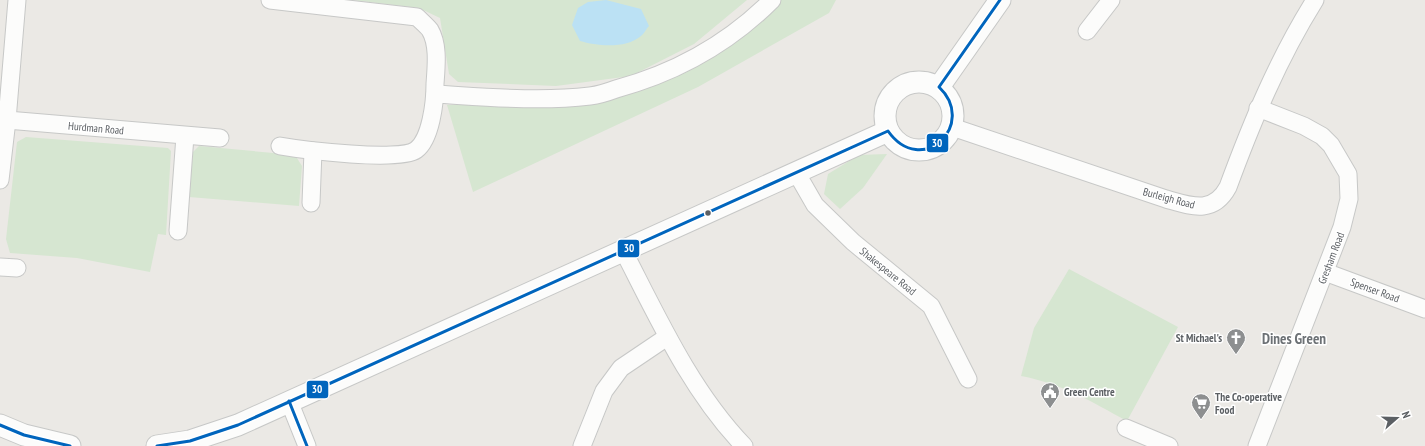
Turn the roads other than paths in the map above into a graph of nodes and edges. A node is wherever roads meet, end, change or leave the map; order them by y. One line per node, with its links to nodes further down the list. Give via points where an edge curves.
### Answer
1 (17, 0): 11 (street)
2 (270, 0): 9 (street, via 417,17 430,30 437,55)
3 (772, 0): 9 (street, via 758,15 723,42 676,67 636,84 591,96 522,98)
4 (1000, 0): 8 (street)
5 (1111, 0): 7 (street)
6 (1315, 0): 10 (street, Burleigh Road, via 1296,30)
7 (1087, 30)
8 (939, 87): 12 (street, via 952,105); 13 (street, via 922,81 904,84 890,96 885,113)
9 (435, 94): 17 (street, via 428,132 415,151 398,155)
10 (1258, 108): 12 (street, Burleigh Road, via 1223,197 1211,205 1196,207); 25 (street, Gresham Road, via 1322,136 1331,145 1348,174 1349,199 1342,227)
11 (5, 116): 14 (street, Hurdman Road); 19 (street)
12 (952, 127): 13 (street, via 943,141 929,149 913,150 899,144)
13 (888, 131): 18 (street)
14 (185, 136): 15 (street, Hurdman Road); 21 (street)
15 (220, 138)
16 (280, 146): 17 (street)
17 (313, 151): 20 (street)
18 (796, 172): 22 (street); 28 (street, Shakespeare Road, via 816,205 853,242 930,306)
19 (0, 180)
20 (311, 203)
21 (178, 231)
22 (623, 250): 27 (street); 29 (street)
23 (0, 266): 24 (street)
24 (17, 268)
25 (1325, 272): 26 (street, Spenser Road); 39 (street, Gresham Road)
26 (1425, 309)
27 (667, 337): 36 (street, via 621,368 604,391); 37 (street, via 719,416)
28 (968, 379)
29 (289, 401): 34 (street, via 238,425 190,441); 35 (street)
30 (0, 425): 32 (street)
31 (1126, 428): 38 (street)
32 (23, 441): 33 (street)
33 (70, 446)
34 (157, 446)
35 (307, 446)
36 (582, 446)
37 (744, 446)
38 (1169, 446)
39 (1257, 446)

